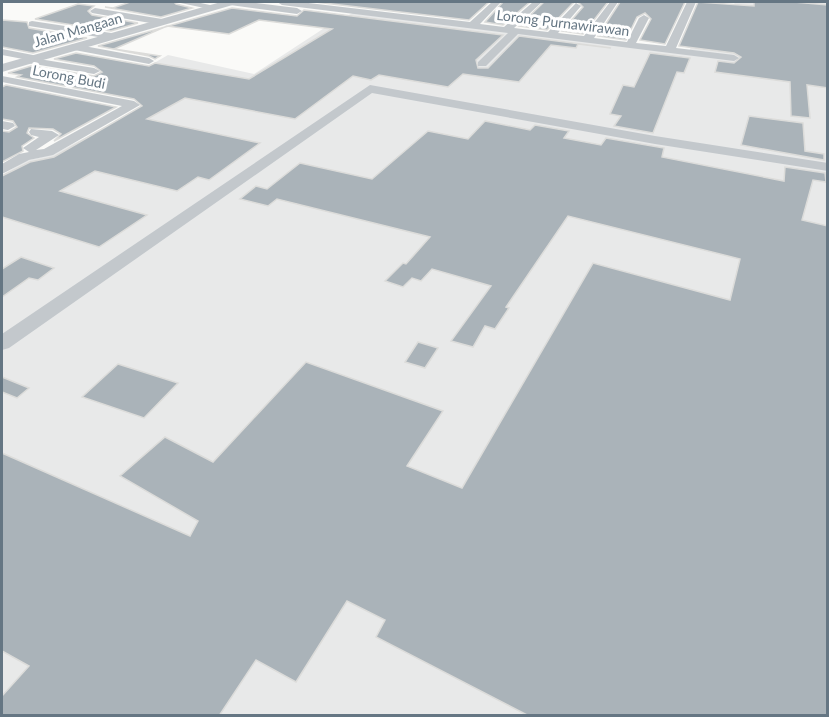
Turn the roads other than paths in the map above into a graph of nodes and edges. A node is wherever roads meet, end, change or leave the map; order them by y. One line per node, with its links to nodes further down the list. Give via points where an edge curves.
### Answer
1 (181, 2): 9 (street)
2 (231, 2): 9 (street, Jalan Mangaan); 11 (street)
3 (282, 2): 15 (street, Lorong Purnawirawan, via 390,11)
4 (497, 2): 15 (street)
5 (537, 2): 16 (street)
6 (614, 2): 19 (street)
7 (692, 2): 22 (street)
8 (576, 6): 18 (street)
9 (214, 7): 13 (street, Jalan Mangaan)
10 (95, 11): 13 (street)
11 (336, 15)
12 (644, 18): 20 (street)
13 (162, 22): 17 (street, Jalan Mangaan)
14 (32, 24): 17 (street)
15 (472, 26): 16 (street, Lorong Purnawirawan)
16 (511, 31): 18 (street, Lorong Purnawirawan); 27 (street)
17 (111, 36): 21 (street, Jalan Mangaan)
18 (550, 36): 19 (street, Lorong Purnawirawan)
19 (587, 40): 20 (street, Lorong Purnawirawan)
20 (630, 45): 22 (street, Lorong Purnawirawan)
21 (74, 47): 25 (street, Jalan Mangaan); 26 (street)
22 (670, 50): 24 (street, Lorong Purnawirawan)
23 (2, 52): 25 (street)
24 (734, 58)
25 (31, 59): 28 (street, Jalan Mangaan); 29 (street)
26 (149, 61)
27 (482, 64)
28 (2, 68)
29 (94, 71)
30 (2, 79): 33 (street, Lorong Budi, via 133,107 48,152)
31 (36, 132): 33 (street, via 52,135)
32 (2, 150): 33 (street)
33 (21, 156): 35 (street)
34 (828, 167): 36 (street, via 370,89)
35 (2, 170)
36 (2, 343)

